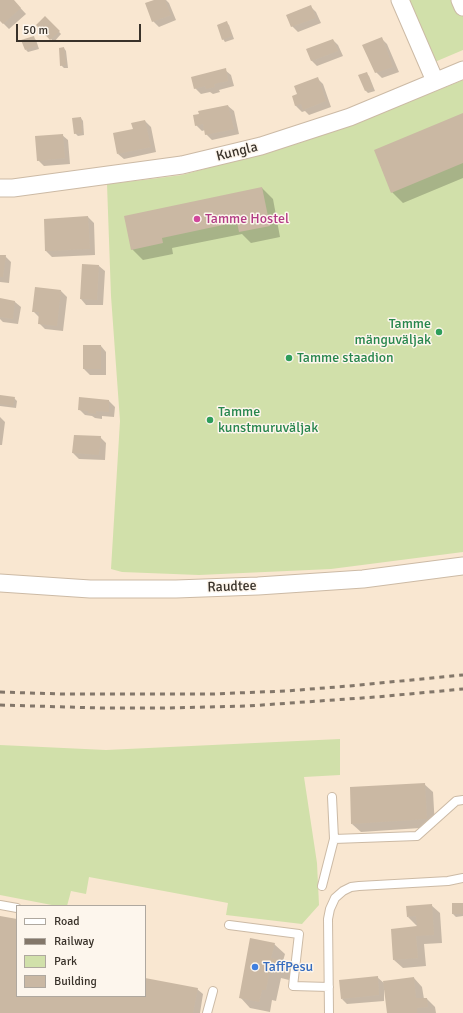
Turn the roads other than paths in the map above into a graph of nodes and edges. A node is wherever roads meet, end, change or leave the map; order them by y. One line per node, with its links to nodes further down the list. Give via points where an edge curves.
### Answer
1 (400, 0): 5 (street)
2 (460, 0): 3 (street)
3 (463, 7)
4 (463, 70): 5 (street, Kungla)
5 (435, 82): 6 (street, Kungla, via 350,117 261,146 182,165)
6 (0, 188)
7 (463, 566): 8 (street, Raudtee, via 363,579 258,586 90,589)
8 (0, 583)
9 (332, 797): 11 (lane)
10 (463, 800): 11 (lane, via 456,801 417,836)
11 (334, 839): 13 (lane)
12 (463, 878): 17 (lane, via 359,886 343,891 335,898 328,919)
13 (322, 886)
14 (0, 905): 15 (lane)
15 (16, 908)
16 (229, 925): 17 (lane, via 299,934 293,986)
17 (329, 987): 20 (lane)
18 (213, 991): 19 (lane)
19 (207, 1013)
20 (329, 1013)

